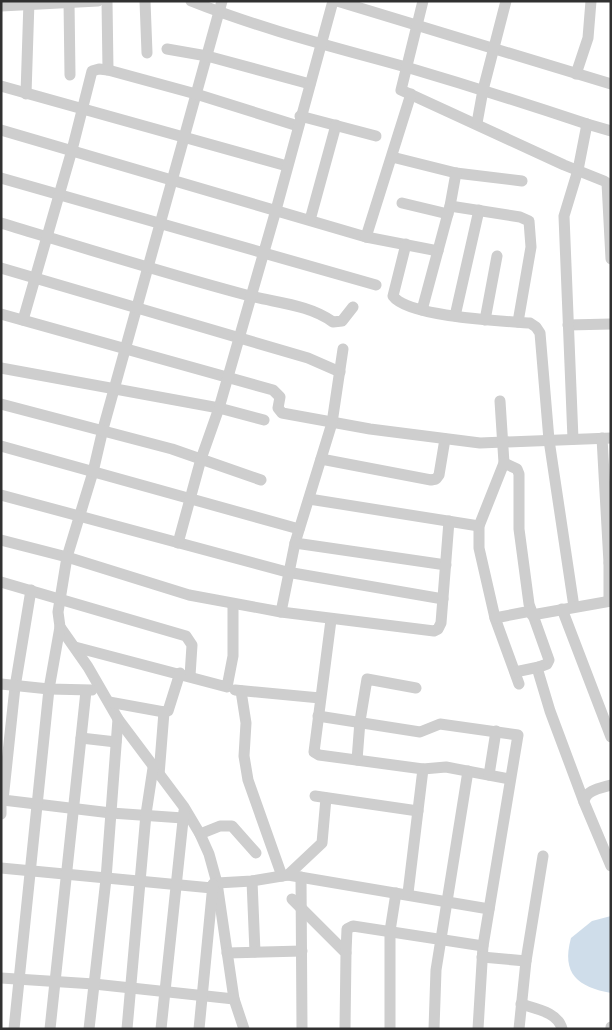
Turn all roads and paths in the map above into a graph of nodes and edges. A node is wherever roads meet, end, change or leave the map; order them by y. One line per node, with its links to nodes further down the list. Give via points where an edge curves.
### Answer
1 (98, 1): 9 (street)
2 (107, 1): 21 (street)
3 (145, 1): 18 (street)
4 (191, 1): 13 (street)
5 (333, 1): 15 (street)
6 (338, 1): 14 (street)
7 (423, 1): 14 (street)
8 (591, 1): 22 (street, via 588,38)
9 (69, 2): 11 (street); 23 (street)
10 (504, 2): 16 (street)
11 (29, 3): 12 (street); 28 (street)
12 (1, 6)
13 (221, 7): 15 (street); 19 (street)
14 (417, 24): 16 (street); 20 (street)
15 (321, 44): 20 (street); 24 (street)
16 (494, 48): 22 (street); 27 (street)
17 (167, 49): 19 (street)
18 (146, 53)
19 (207, 56): 24 (street); 29 (street)
20 (407, 68): 27 (street); 30 (street, via 400,86)
21 (108, 70): 29 (street); 31 (street, via 92,71)
22 (576, 74): 25 (street)
23 (70, 75)
24 (310, 84): 32 (street)
25 (611, 84)
26 (1, 86): 28 (street)
27 (483, 90): 33 (street); 34 (street)
28 (26, 94): 31 (street)
29 (196, 94): 32 (street); 39 (street)
30 (411, 94): 33 (street); 41 (street)
31 (82, 109): 39 (street); 40 (street)
32 (299, 121): 35 (street); 42 (street)
33 (477, 123): 43 (street)
34 (587, 124): 37 (street); 43 (street)
35 (336, 125): 38 (street); 53 (street)
36 (1, 130): 40 (street)
37 (611, 131)
38 (376, 136)
39 (184, 138): 42 (street); 46 (street)
40 (72, 150): 46 (street); 48 (street)
41 (392, 156): 44 (street); 57 (street)
42 (287, 166): 50 (street)
43 (578, 170): 62 (street, via 607,183); 77 (street, via 564,216)
44 (456, 173): 47 (street); 51 (street)
45 (1, 178): 48 (street)
46 (172, 180): 50 (street); 54 (street)
47 (522, 181)
48 (59, 194): 54 (street); 56 (street)
49 (402, 203): 51 (street)
50 (276, 210): 53 (street); 60 (street)
51 (449, 210): 52 (street); 59 (street)
52 (479, 210): 72 (street); 75 (street, via 530,221 531,247)
53 (310, 220): 57 (street)
54 (160, 223): 60 (street); 63 (street)
55 (1, 224): 56 (street)
56 (47, 237): 63 (street); 65 (street)
57 (366, 237): 58 (street)
58 (406, 244): 59 (street); 70 (street, via 393,296 397,302)
59 (438, 251): 70 (street)
60 (263, 253): 66 (street); 67 (street)
61 (497, 256): 74 (street)
62 (611, 259)
63 (148, 266): 67 (street); 69 (street)
64 (1, 268): 65 (street)
65 (35, 278): 69 (street); 73 (street)
66 (376, 285)
67 (250, 296): 68 (street, via 306,309 337,323 345,319); 78 (street)
68 (353, 307)
69 (136, 308): 78 (street); 79 (street)
70 (422, 310): 72 (street)
71 (1, 314): 73 (street)
72 (455, 316): 74 (street)
73 (23, 320): 79 (street)
74 (485, 320): 75 (street)
75 (518, 322): 94 (street, via 530,323 540,333)
76 (611, 324): 77 (street)
77 (568, 325): 93 (street)
78 (239, 338): 82 (street, via 308,358); 83 (street)
79 (125, 349): 83 (street); 84 (street)
80 (343, 350): 82 (street)
81 (1, 368): 84 (street)
82 (340, 372): 89 (street)
83 (228, 378): 87 (street); 89 (street, via 278,392 278,408 282,413)
84 (114, 390): 87 (street); 90 (street)
85 (500, 401): 95 (street)
86 (1, 404): 90 (street)
87 (219, 408): 88 (street); 97 (street)
88 (264, 420)
89 (332, 423): 92 (street); 98 (street)
90 (103, 429): 97 (street); 100 (street)
91 (606, 438): 93 (street); 113 (street)
92 (445, 439): 95 (street); 98 (street, via 439,475 431,480)
93 (573, 439): 94 (street)
94 (550, 440): 95 (street); 122 (street)
95 (503, 442): 99 (street)
96 (1, 446): 100 (street)
97 (201, 459): 101 (street); 104 (street)
98 (320, 459): 103 (street)
99 (504, 463): 107 (street); 124 (street, via 517,469 519,474 519,529)
100 (93, 472): 104 (street); 105 (street)
101 (261, 480)
102 (1, 495): 105 (street)
103 (309, 499): 106 (street); 108 (street)
104 (190, 500): 108 (street); 110 (street)
105 (80, 517): 110 (street); 112 (street)
106 (449, 521): 107 (street); 114 (street)
107 (479, 526): 125 (street, via 479,548)
108 (299, 529): 111 (street)
109 (1, 540): 112 (street)
110 (178, 543): 115 (street)
111 (295, 543): 114 (street); 115 (street)
112 (67, 557): 118 (street); 121 (street, via 189,595)
113 (610, 562): 120 (street)
114 (446, 565): 119 (street)
115 (288, 572): 119 (street); 123 (street)
116 (1, 582): 117 (street)
117 (31, 590): 118 (street); 134 (street)
118 (60, 598): 127 (street); 131 (street, via 186,636 192,645)
119 (443, 600): 126 (street, via 441,623 434,631)
120 (610, 601): 122 (street)
121 (233, 604): 123 (street); 135 (street, via 233,656)
122 (568, 608): 124 (street); 148 (street)
123 (281, 612): 126 (street)
124 (532, 613): 125 (street); 129 (street, via 548,656 547,664)
125 (495, 618): 130 (street)
126 (331, 620): 141 (street)
127 (60, 627): 128 (street); 138 (street)
128 (75, 647): 131 (street); 136 (street)
129 (539, 667): 130 (street); 159 (street, via 550,712)
130 (515, 672): 133 (street)
131 (185, 675): 135 (street); 143 (street, via 170,708)
132 (1, 684): 134 (street)
133 (519, 684)
134 (16, 686): 138 (street); 158 (street)
135 (227, 687): 140 (street)
136 (101, 688): 139 (street); 142 (street)
137 (416, 688): 146 (street, via 367,679)
138 (48, 689): 139 (street); 160 (street)
139 (86, 691): 149 (street)
140 (241, 691): 141 (street); 174 (street, via 248,780)
141 (320, 698): 144 (street)
142 (109, 702): 143 (street); 145 (street)
143 (164, 712): 154 (street)
144 (318, 716): 146 (street); 151 (street, via 314,752)
145 (118, 719): 150 (street); 154 (street)
146 (360, 722): 147 (street, via 420,732 440,724); 151 (street)
147 (496, 731): 155 (street); 156 (street, via 518,735)
148 (611, 737)
149 (81, 738): 150 (street); 161 (street)
150 (116, 742): 164 (street)
151 (357, 760): 152 (street)
152 (423, 769): 153 (street, via 446,767); 162 (street)
153 (468, 771): 155 (street); 183 (street)
154 (156, 772): 163 (street); 166 (street)
155 (489, 775): 156 (street)
156 (510, 779): 185 (street)
157 (611, 785): 159 (street, via 590,792)
158 (2, 800): 160 (street); 165 (street)
159 (584, 802): 170 (street)
160 (36, 804): 161 (street); 172 (street)
161 (74, 809): 164 (street); 173 (street)
162 (418, 811): 174 (street, via 320,797 322,843); 181 (street)
163 (184, 812): 166 (street); 167 (street); 180 (street)
164 (111, 813): 166 (street); 176 (street)
165 (1, 814)
166 (146, 814): 177 (street)
167 (200, 834): 168 (street, via 220,826 232,826); 178 (street)
168 (256, 853)
169 (543, 856): 193 (street)
170 (611, 866)
171 (1, 868): 172 (street)
172 (30, 871): 173 (street); 195 (street)
173 (67, 875): 176 (street); 196 (street)
174 (285, 876): 175 (street); 179 (street)
175 (302, 878): 181 (street); 184 (street)
176 (106, 879): 177 (street); 197 (street)
177 (140, 881): 180 (street); 198 (street)
178 (215, 881): 179 (street); 180 (street); 191 (street); 200 (street)
179 (252, 881): 189 (street)
180 (176, 885): 199 (street)
181 (402, 893): 183 (street); 186 (street)
182 (292, 899): 184 (street)
183 (447, 902): 185 (street); 187 (street)
184 (301, 908): 188 (street); 192 (street)
185 (489, 909): 190 (street)
186 (390, 931): 187 (street); 192 (street, via 349,927); 212 (street)
187 (441, 939): 190 (street); 213 (street, via 436,970)
188 (302, 951): 189 (street); 210 (street)
189 (255, 952): 191 (street)
190 (483, 952): 193 (street); 214 (street)
191 (228, 953): 201 (street)
192 (346, 953): 211 (street)
193 (526, 961): 202 (street)
194 (1, 978): 195 (street)
195 (20, 980): 196 (street); 203 (street)
196 (54, 981): 197 (street); 204 (street)
197 (94, 984): 198 (street); 205 (street)
198 (131, 988): 199 (street); 206 (street)
199 (165, 990): 200 (street); 207 (street)
200 (202, 996): 201 (street); 208 (street)
201 (234, 999): 209 (street)
202 (521, 1004): 215 (street); 216 (street, via 554,1016)
203 (14, 1029)
204 (50, 1029)
205 (89, 1029)
206 (127, 1029)
207 (161, 1029)
208 (198, 1029)
209 (244, 1029)
210 (302, 1029)
211 (345, 1029)
212 (390, 1029)
213 (434, 1029)
214 (478, 1029)
215 (519, 1029)
216 (562, 1029)

